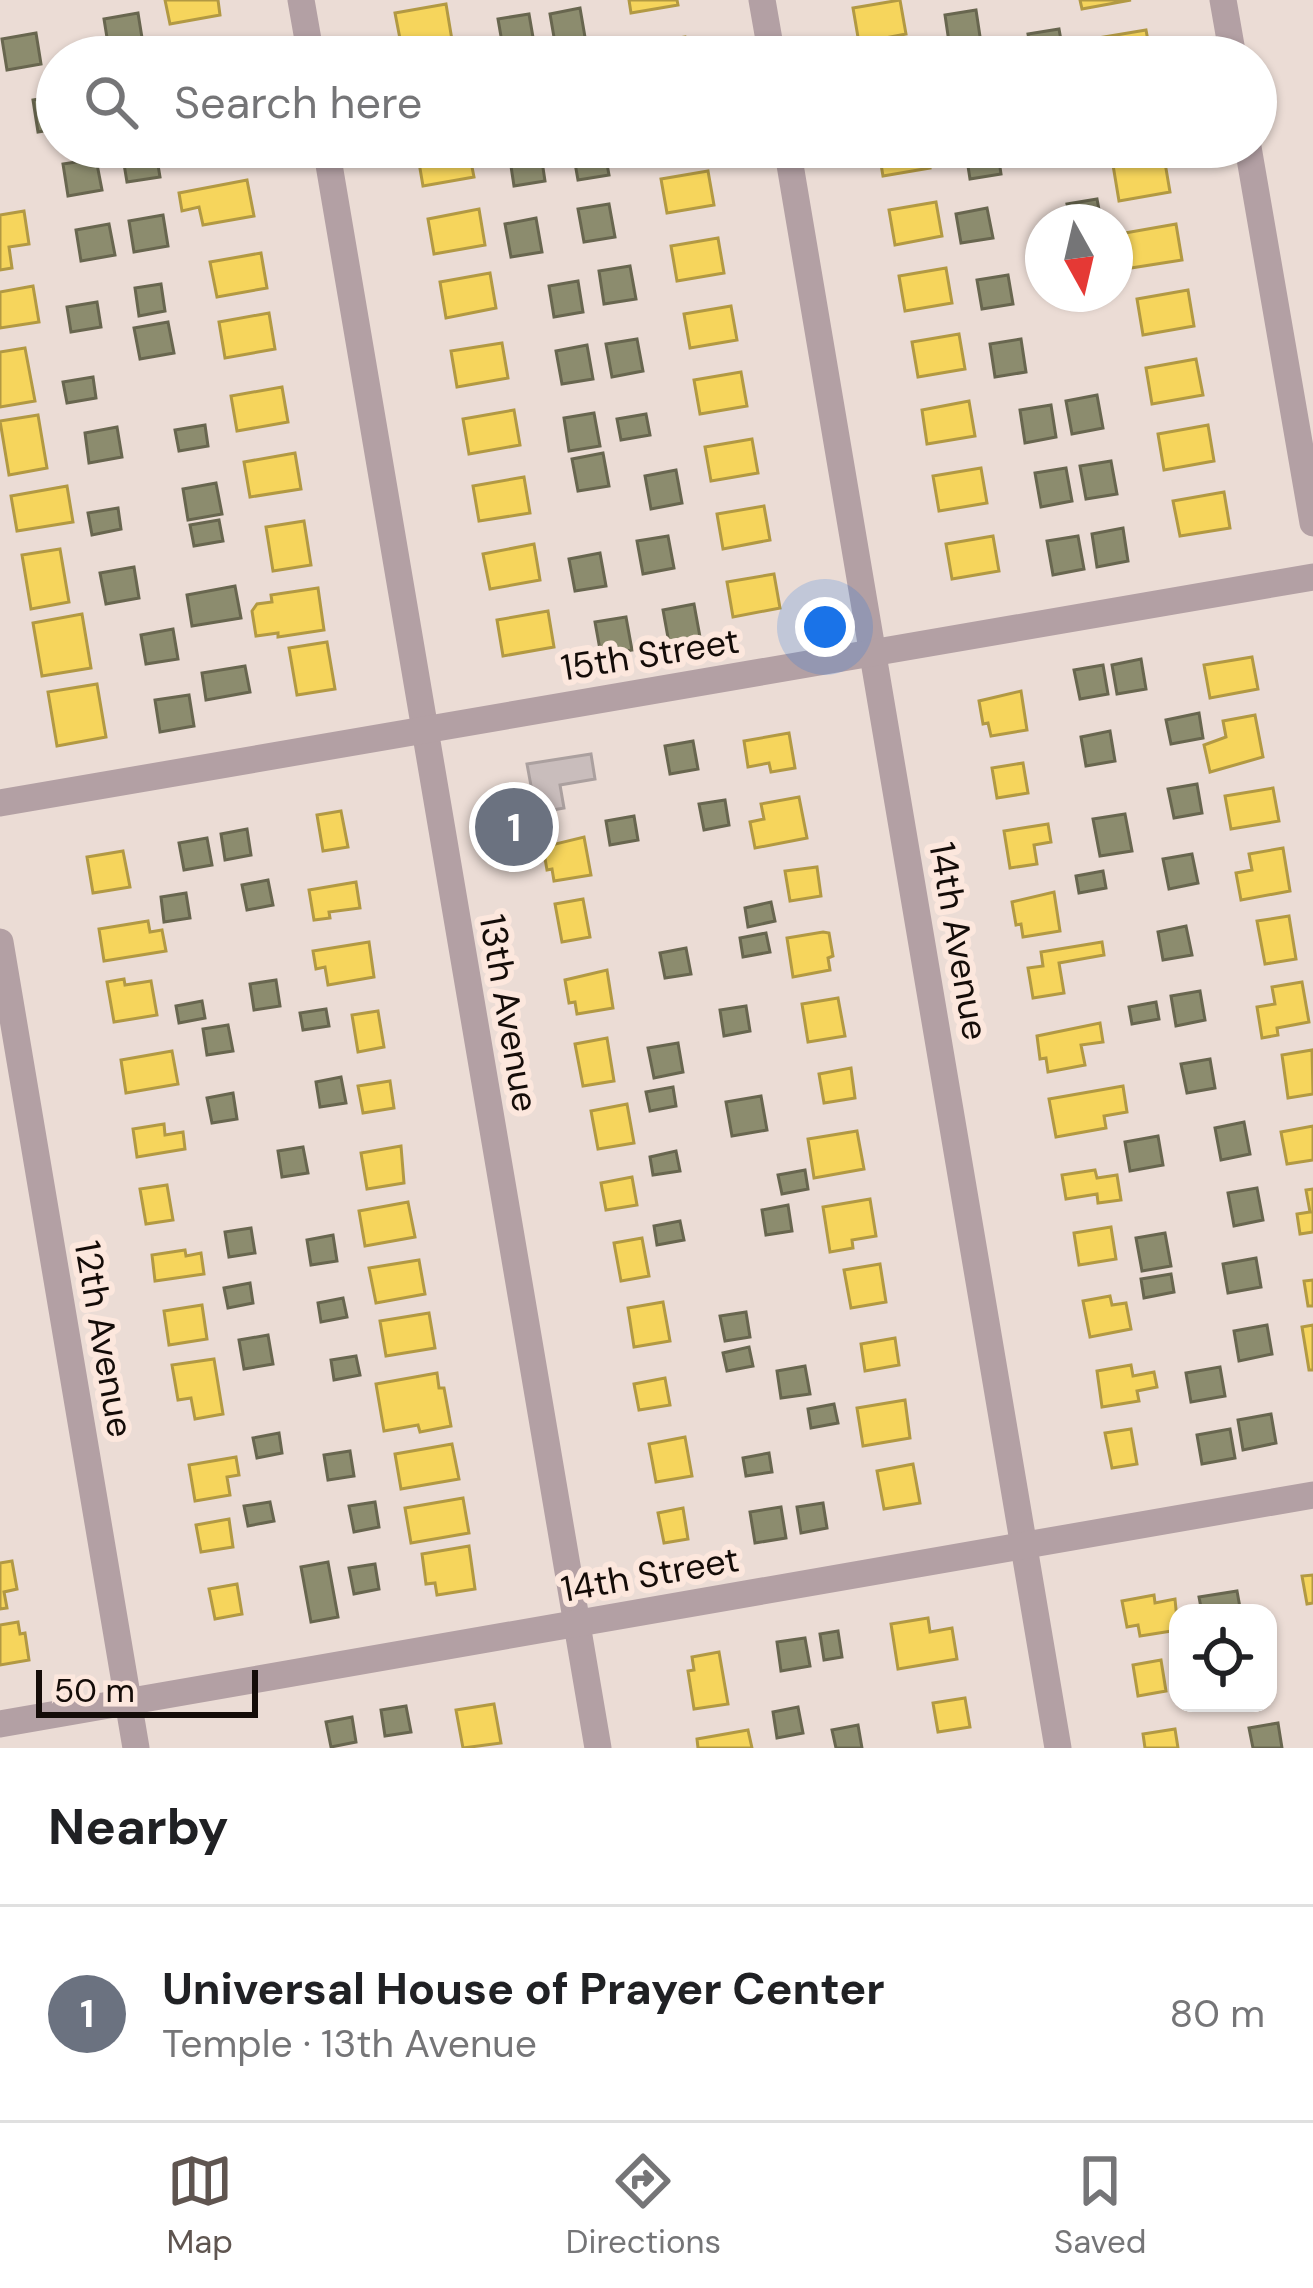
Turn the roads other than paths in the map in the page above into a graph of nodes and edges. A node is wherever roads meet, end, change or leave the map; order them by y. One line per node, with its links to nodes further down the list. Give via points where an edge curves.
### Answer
1 (302, 0): 4 (street)
2 (762, 0): 5 (street)
3 (1223, 0): 6 (street)
4 (308, 36)
5 (768, 36)
6 (1229, 36)
7 (330, 168): 13 (street, 13th Avenue)
8 (791, 168): 12 (street, 14th Avenue)
9 (1252, 168): 10 (street)
10 (1313, 523)
11 (1313, 578): 12 (street, 15th Street)
12 (873, 653): 13 (street, 15th Street); 17 (street, 14th Avenue)
13 (423, 728): 14 (street, 15th Street); 18 (street, 13th Avenue)
14 (0, 803)
15 (0, 942): 19 (street, 12th Avenue)
16 (1313, 1495): 17 (street, 14th Street)
17 (1024, 1545): 18 (street, 14th Street); 23 (street, 14th Avenue)
18 (578, 1624): 19 (street, 14th Street); 22 (street, 13th Avenue)
19 (129, 1702): 20 (street, 14th Street); 21 (street, 12th Avenue)
20 (0, 1724)
21 (136, 1748)
22 (598, 1748)
23 (1058, 1748)

